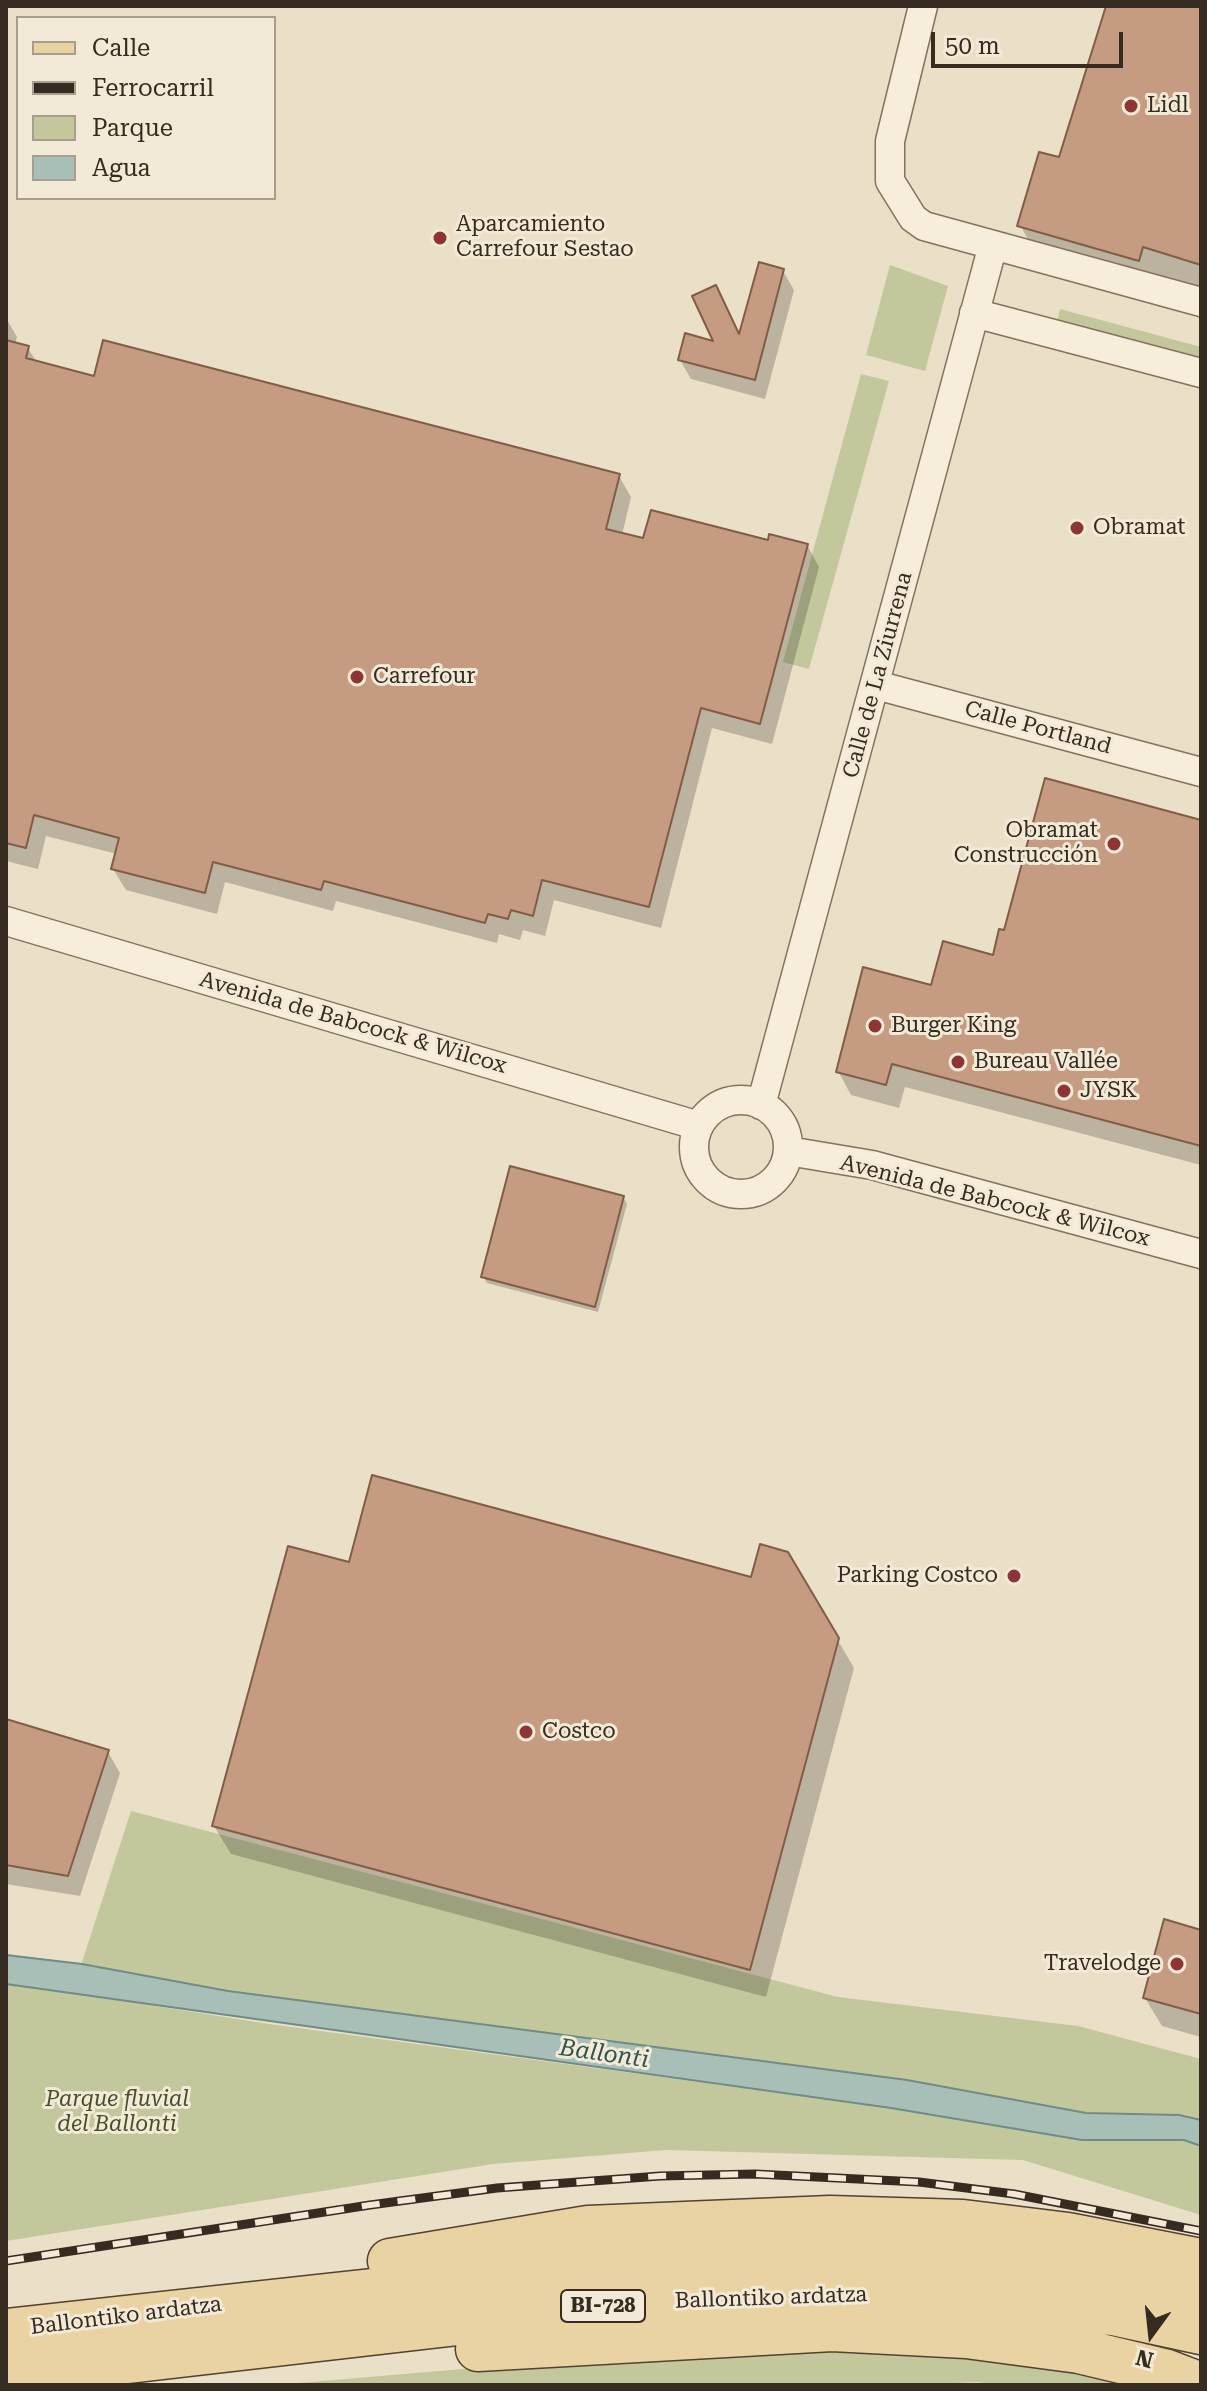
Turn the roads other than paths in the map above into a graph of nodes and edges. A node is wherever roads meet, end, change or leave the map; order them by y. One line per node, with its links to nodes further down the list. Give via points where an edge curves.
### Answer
1 (923, 6): 2 (street, via 890,141 890,181 924,226)
2 (993, 245): 3 (street); 4 (street, Calle de La Ziurrena)
3 (1201, 302)
4 (974, 313): 5 (street); 6 (street, Calle de La Ziurrena)
5 (1011, 323): 6 (street); 7 (street)
6 (966, 344): 8 (street, Calle de La Ziurrena)
7 (1201, 373)
8 (876, 685): 9 (street, Calle Portland); 11 (street, Calle de La Ziurrena)
9 (1201, 772)
10 (6, 921): 12 (street, Avenida de Babcock & Wilcox)
11 (761, 1105): 12 (street, via 747,1101 719,1106); 13 (street, via 782,1124)
12 (699, 1126): 13 (street, via 696,1161 708,1181 730,1193 769,1186)
13 (788, 1151): 14 (street, Avenida de Babcock & Wilcox, via 872,1165)
14 (1201, 1254)
15 (1201, 2261): 17 (main road, via 1068,2235 963,2222 830,2218 588,2228 258,2284)
16 (1201, 2296): 17 (main road, Ballontiko ardatza / BI-728, via 1110,2278 941,2258 800,2256)
17 (219, 2305): 18 (main road, Ballontiko ardatza / BI-728)
18 (6, 2331)
19 (1201, 2332): 20 (main road, Ballontiko ardatza / BI-728, via 1113,2313 928,2294 803,2295 631,2303)
20 (200, 2354): 21 (main road, Ballontiko ardatza / BI-728); 22 (main road, via 346,2356 832,2329 966,2336 1079,2351)
21 (6, 2375)
22 (1201, 2385)

